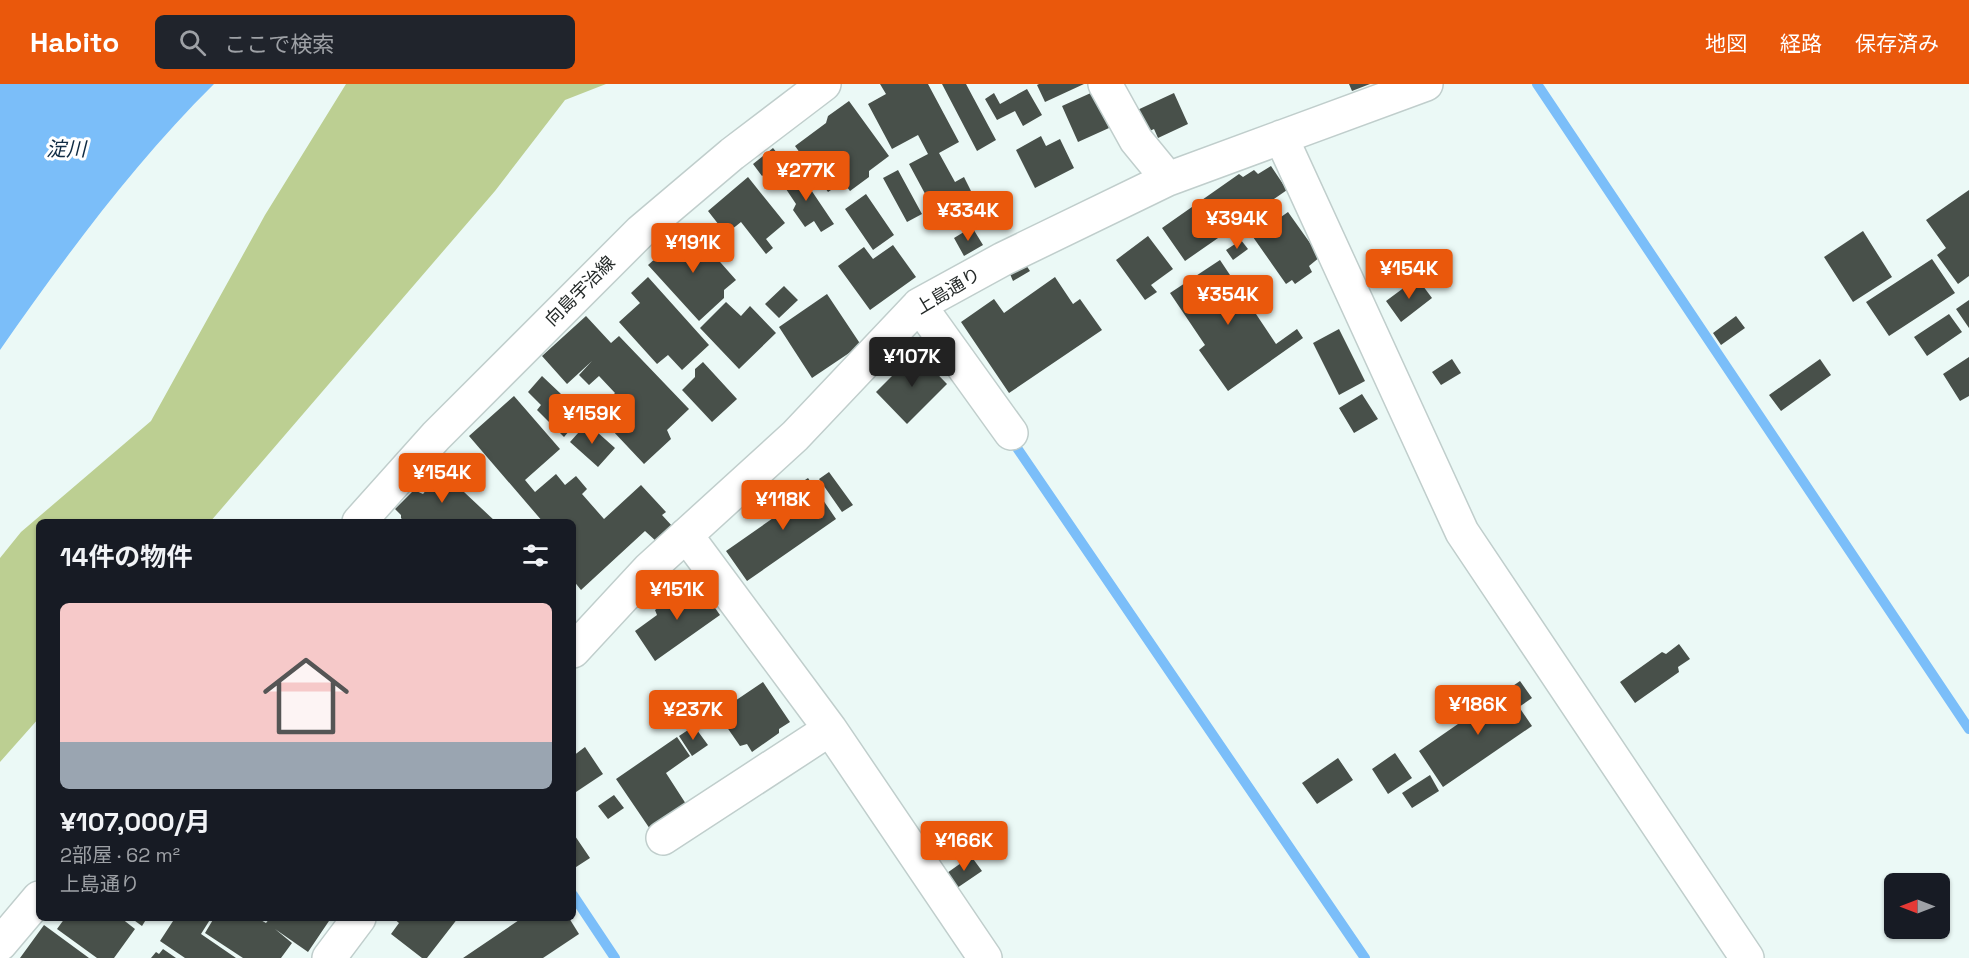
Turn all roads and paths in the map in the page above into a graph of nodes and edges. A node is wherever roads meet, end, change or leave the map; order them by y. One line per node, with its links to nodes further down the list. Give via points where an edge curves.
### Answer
1 (824, 84): 8 (street, 向島宇治線, via 732,154 641,231 436,436)
2 (1105, 84): 5 (street, via 1136,140)
3 (1426, 84): 4 (street, 上島通り)
4 (1281, 137): 5 (street, 上島通り); 18 (street, via 1462,532)
5 (1168, 179): 6 (street, 上島通り)
6 (919, 304): 7 (street); 9 (street, 上島通り, via 795,436)
7 (1011, 433)
8 (362, 519)
9 (686, 534): 10 (street, 上島通り); 11 (street)
10 (576, 648)
11 (830, 729): 12 (street); 17 (street)
12 (663, 838)
13 (36, 902): 15 (street)
14 (357, 921): 16 (street)
15 (0, 944)
16 (329, 958)
17 (985, 958)
18 (1747, 958)

